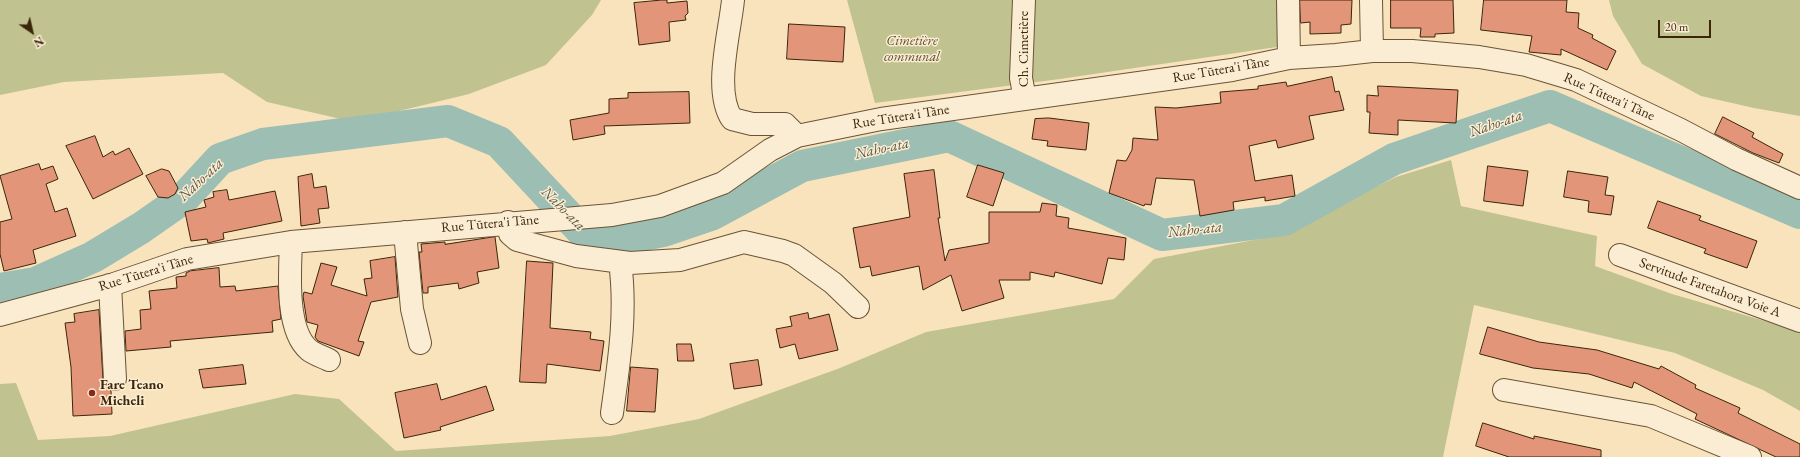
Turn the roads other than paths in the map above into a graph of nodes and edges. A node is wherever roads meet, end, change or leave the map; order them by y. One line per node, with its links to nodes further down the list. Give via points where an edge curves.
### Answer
1 (733, 0): 8 (street, via 723,84 728,112 732,119 752,124 785,124)
2 (1024, 0): 7 (street, Ch. Cimetière, via 1021,78)
3 (1288, 0): 6 (street)
4 (1371, 0): 5 (street)
5 (1372, 51): 6 (street, Rue Tūtera'i Tāne); 9 (street, Rue Tūtera'i Tāne, via 1412,51 1503,60 1576,80)
6 (1289, 58): 7 (street, Rue Tūtera'i Tāne, via 1232,70)
7 (1025, 99): 8 (street, Rue Tūtera'i Tāne, via 881,119)
8 (797, 136): 10 (street, Rue Tūtera'i Tāne, via 770,150 723,183 660,206 612,214)
9 (1800, 188)
10 (508, 222): 11 (street, Rue Tūtera'i Tāne); 14 (street, via 510,234 517,240 576,256)
11 (405, 232): 12 (street, Rue Tūtera'i Tāne); 19 (street, via 412,309)
12 (291, 242): 15 (street, Rue Tūtera'i Tāne, via 187,259); 20 (street, via 292,316 299,337 309,350)
13 (1620, 255): 18 (street, Servitude Faretahora Voie A)
14 (620, 262): 16 (street, via 680,260 744,242 794,255 833,283); 23 (street, via 624,292 621,346)
15 (110, 285): 17 (street, Rue Tūtera'i Tāne); 21 (street)
16 (858, 307)
17 (0, 315)
18 (1800, 321)
19 (420, 343)
20 (329, 360)
21 (115, 379)
22 (1504, 390): 24 (street, via 1651,416)
23 (612, 413)
24 (1750, 457)

